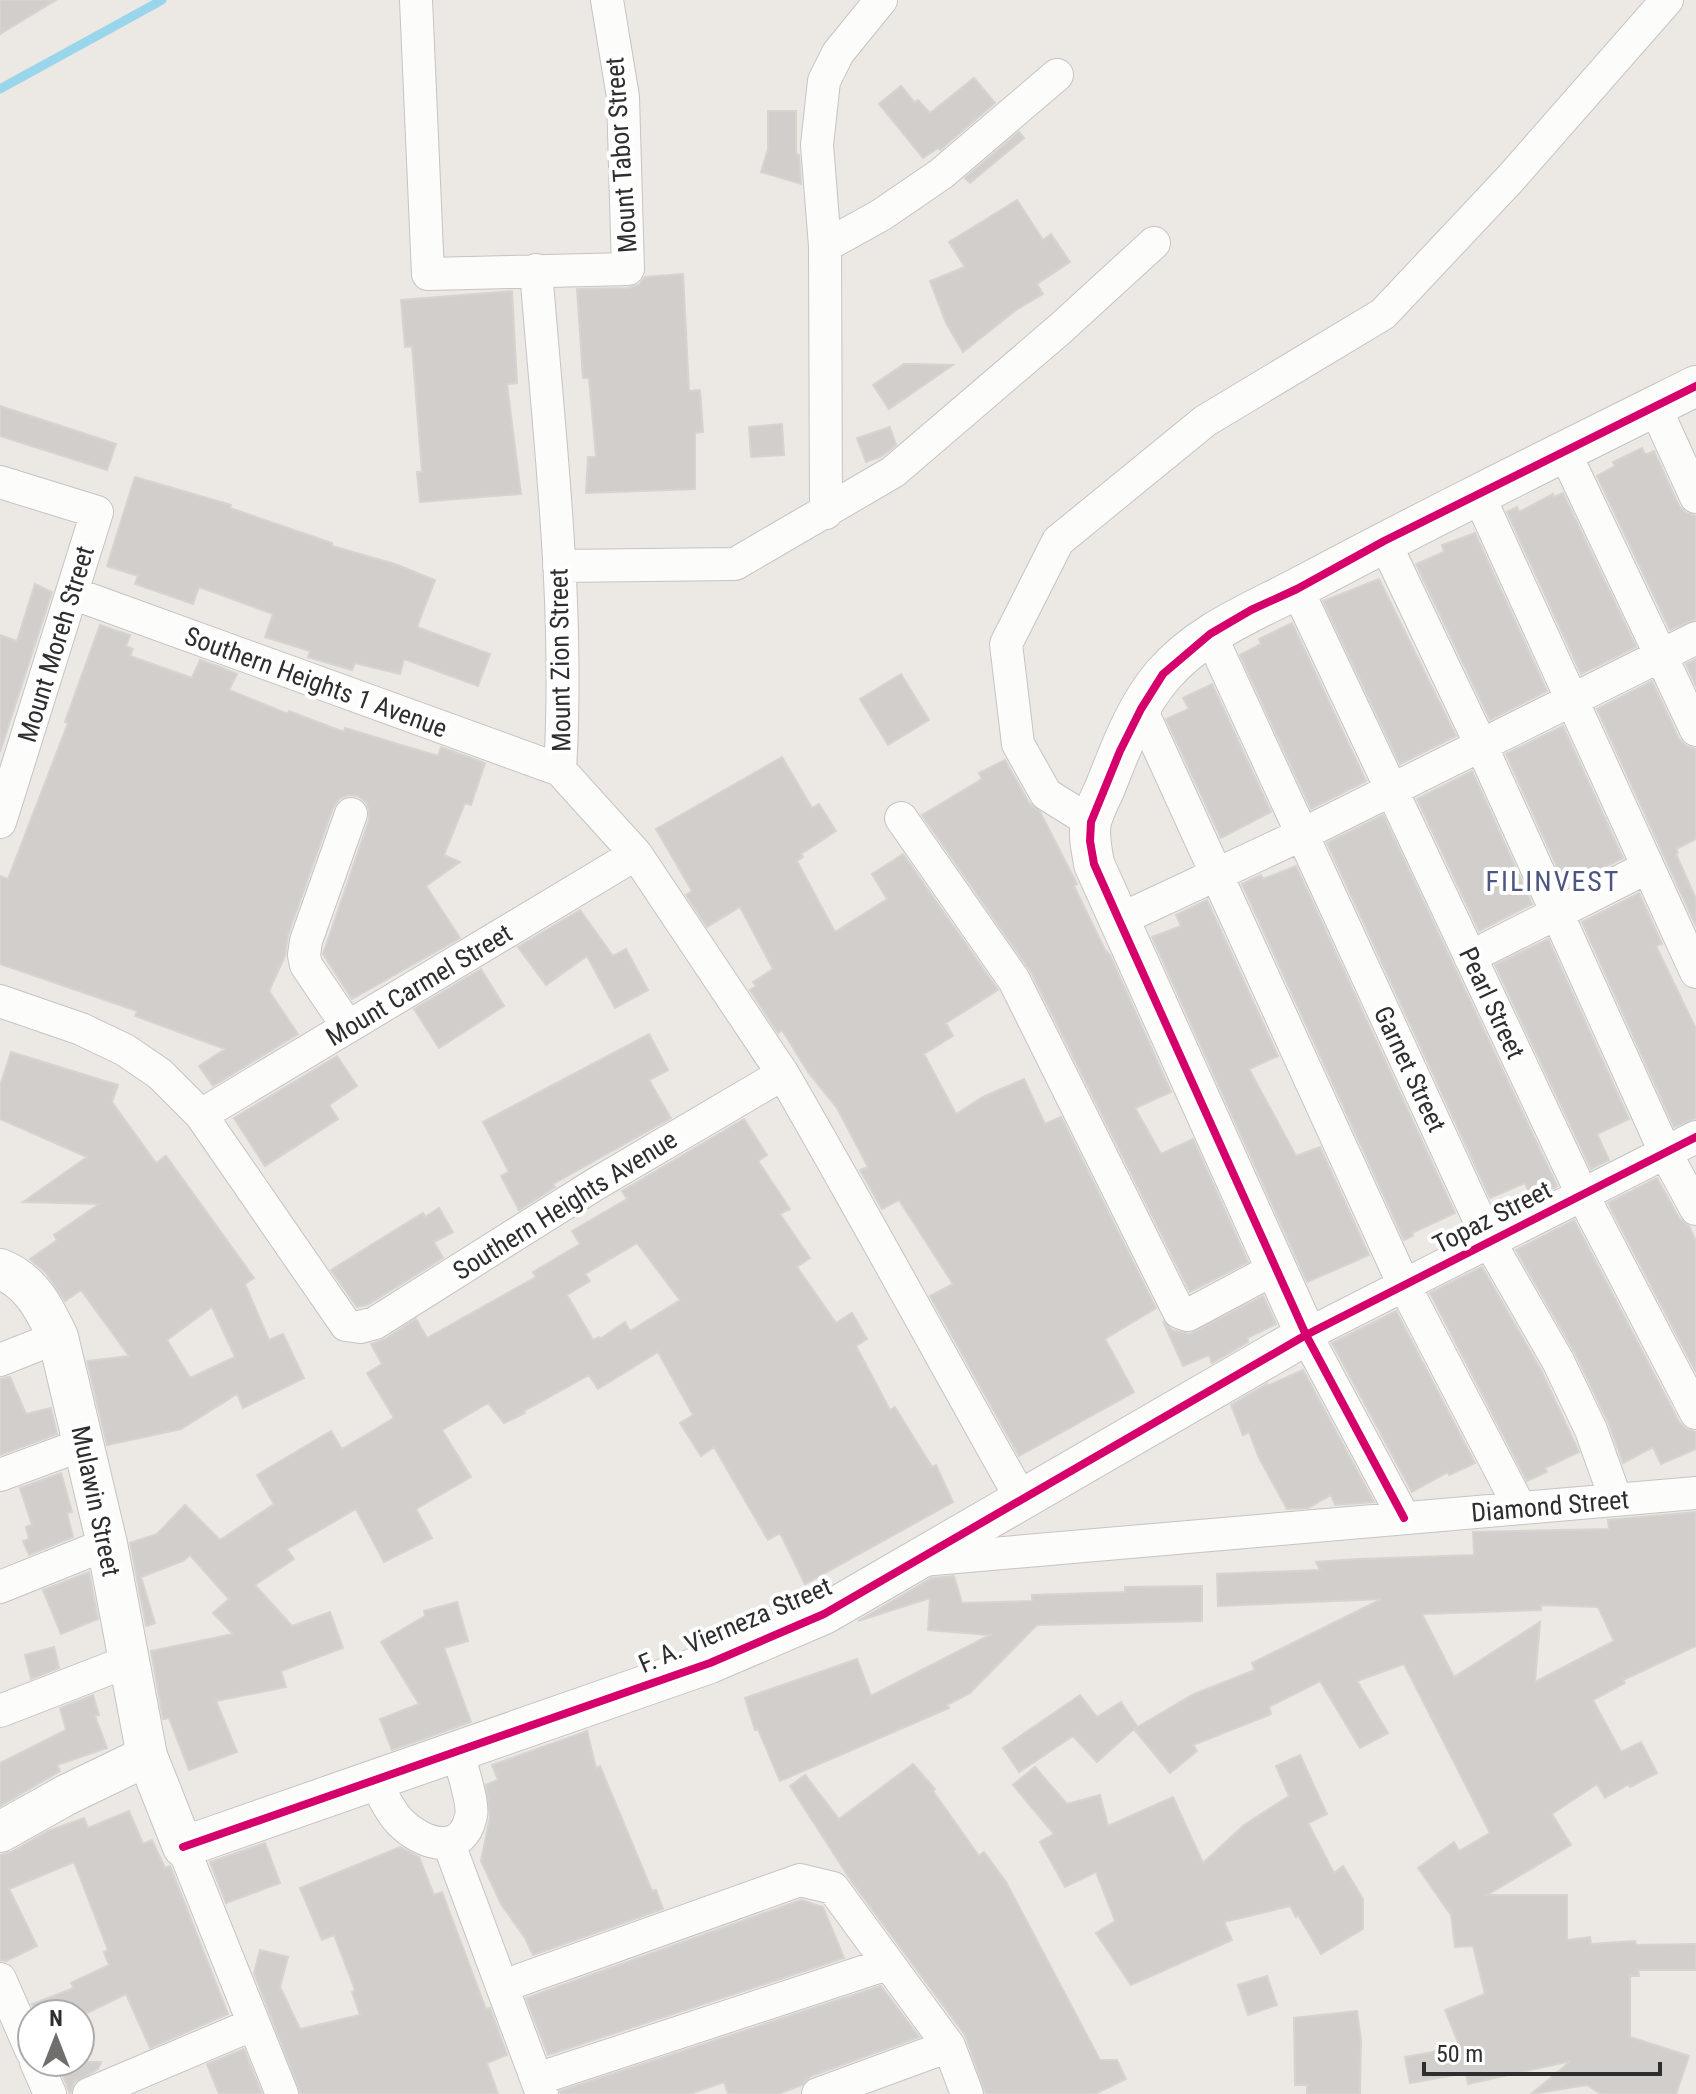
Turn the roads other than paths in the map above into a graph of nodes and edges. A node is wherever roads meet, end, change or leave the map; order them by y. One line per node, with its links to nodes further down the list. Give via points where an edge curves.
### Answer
1 (416, 0): 8 (street, Mount Tabor Street, via 428,274)
2 (607, 0): 8 (street, Mount Tabor Street, via 623,97 628,269)
3 (881, 0): 7 (street, via 838,53 824,81 817,145)
4 (1667, 0): 32 (street, via 1383,314 1205,421 1058,541 1006,644 1018,744 1046,794)
5 (1057, 75): 7 (street, via 941,174)
6 (1154, 243): 15 (street, via 893,472)
7 (825, 246): 15 (street)
8 (536, 270): 17 (street, Mount Zion Street)
9 (1696, 386): 10 (street)
10 (1655, 407): 11 (street); 14 (street)
11 (1564, 451): 13 (street); 22 (street)
12 (0, 482): 19 (street, Mount Moreh Street, via 97,512)
13 (1478, 494): 16 (street); 23 (street)
14 (1696, 497)
15 (826, 513): 17 (street, via 735,564)
16 (1384, 541): 18 (street); 26 (street)
17 (559, 566): 27 (street, Mount Zion Street, via 564,717)
18 (1297, 589): 20 (street); 28 (street, Pearl Street)
19 (72, 593): 27 (street, Southern Heights 1 Avenue); 31 (street, Mount Moreh Street)
20 (1210, 634): 24 (street, via 1163,674); 33 (street, Garnet Street)
21 (1696, 638): 22 (street)
22 (1662, 656): 23 (street); 25 (street)
23 (1572, 700): 26 (street); 35 (street)
24 (1141, 709): 32 (street); 36 (street)
25 (1696, 730)
26 (1481, 745): 28 (street); 37 (street)
27 (560, 770): 34 (street, Mount Zion Street)
28 (1391, 790): 33 (street); 39 (street, Pearl Street)
29 (351, 814): 42 (street, via 304,955)
30 (901, 818): 50 (street, via 1014,980 1179,1312 1188,1315)
31 (0, 822)
32 (1091, 822): 38 (street, via 1094,864)
33 (1303, 834): 36 (street); 49 (street, Garnet Street)
34 (636, 854): 42 (street, Mount Carmel Street); 43 (street, Mount Zion Street)
35 (1648, 867): 37 (street); 40 (street)
36 (1217, 872): 38 (street); 52 (street)
37 (1557, 914): 39 (street); 46 (street)
38 (1119, 920): 50 (street)
39 (1470, 957): 47 (street, Pearl Street)
40 (1696, 972)
41 (0, 1001): 44 (street, Southern Heights Avenue, via 125,1050 160,1074)
42 (348, 1027): 44 (street, Mount Carmel Street)
43 (783, 1074): 44 (street, Southern Heights Avenue, via 375,1323 360,1327 346,1325); 60 (street)
44 (201, 1115)
45 (1696, 1137): 46 (street, Topaz Street)
46 (1665, 1152): 47 (street, Topaz Street); 48 (street)
47 (1582, 1194): 49 (street, Topaz Street); 56 (street, Pearl Street)
48 (1696, 1209)
49 (1489, 1241): 52 (street, Topaz Street); 61 (street, Garnet Street, via 1558,1361)
50 (1276, 1268): 53 (street)
51 (0, 1269): 54 (street, Mulawin Street, via 23,1280)
52 (1403, 1283): 53 (street, Topaz Street); 62 (street)
53 (1306, 1335): 60 (street, F. A. Vierneza Street); 63 (street)
54 (58, 1337): 55 (street); 57 (street, Mulawin Street)
55 (0, 1360)
56 (1696, 1413)
57 (84, 1444): 58 (street); 64 (street, Mulawin Street)
58 (0, 1475)
59 (1696, 1493): 61 (street, Diamond Street)
60 (1022, 1500): 65 (street, F. A. Vierneza Street)
61 (1616, 1500): 62 (street, Diamond Street)
62 (1520, 1508): 63 (street, Diamond Street)
63 (1404, 1518): 65 (street, Diamond Street)
64 (107, 1544): 66 (street); 67 (street, Mulawin Street)
65 (917, 1560): 69 (street, F. A. Vierneza Street, via 824,1614 710,1663)
66 (0, 1587)
67 (129, 1661): 68 (street); 70 (street, Mulawin Street)
68 (0, 1711)
69 (457, 1750): 71 (street, F. A. Vierneza Street); 73 (street, via 472,1814 463,1836)
70 (147, 1756): 72 (street); 74 (street, Mulawin Street)
71 (374, 1780): 73 (street, via 398,1821 423,1840); 74 (street, F. A. Vierneza Street)
72 (0, 1832)
73 (449, 1844): 77 (street)
74 (183, 1847): 79 (street)
75 (887, 1964): 77 (street, via 833,1888 800,1880); 80 (street); 81 (street)
76 (0, 1979): 78 (street)
77 (503, 1986): 81 (street)
78 (16, 2016)
79 (254, 2024): 82 (street); 83 (street)
80 (949, 2046): 84 (street); 85 (street)
81 (539, 2087)
82 (89, 2094)
83 (282, 2094)
84 (818, 2094)
85 (967, 2094)

